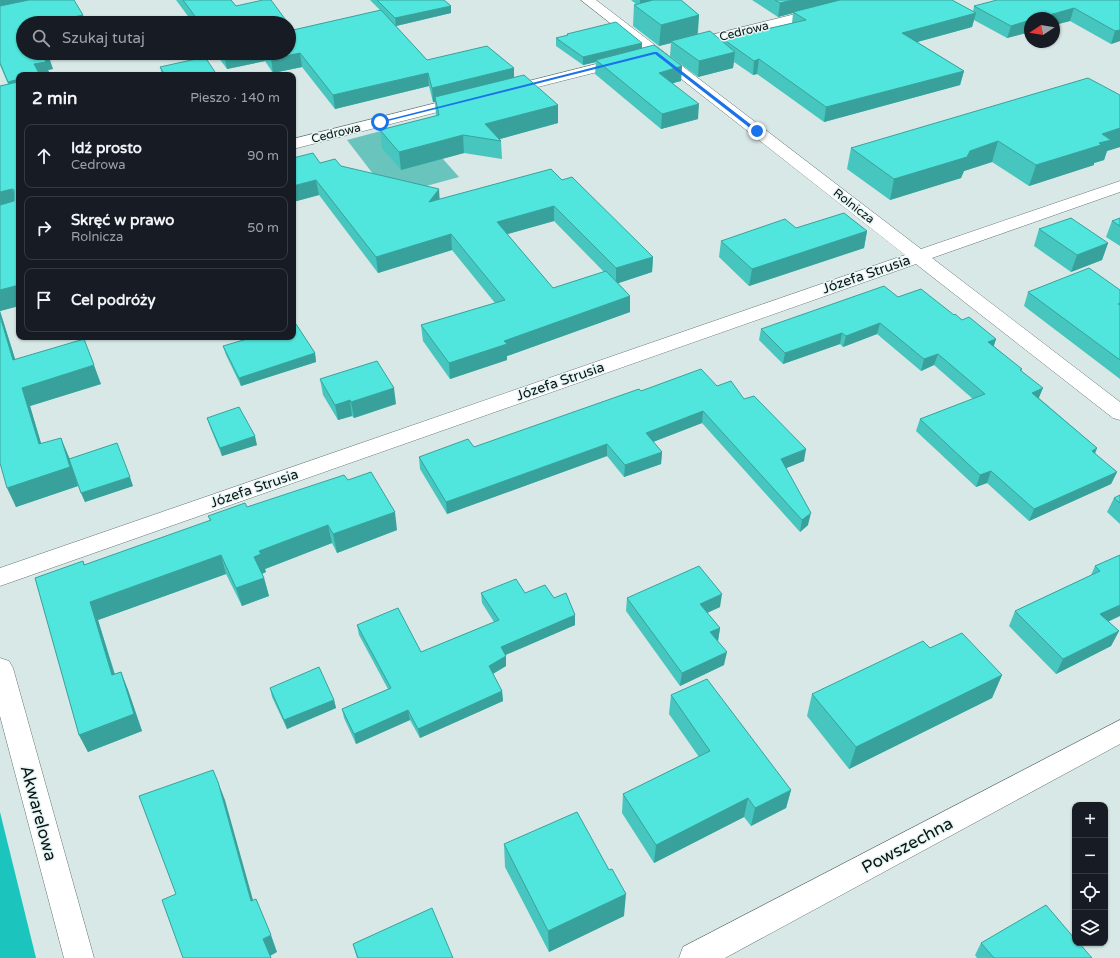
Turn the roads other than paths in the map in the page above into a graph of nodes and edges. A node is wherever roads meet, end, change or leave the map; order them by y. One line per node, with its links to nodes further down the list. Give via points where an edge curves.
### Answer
1 (588, 0): 3 (street, Rolnicza)
2 (868, 0): 3 (street, Cedrowa)
3 (656, 53): 4 (street, Cedrowa); 8 (street, Rolnicza)
4 (495, 93)
5 (480, 97): 6 (street, Cedrowa)
6 (296, 143)
7 (1120, 186): 8 (street, Józefa Strusia)
8 (917, 256): 9 (street, Rolnicza); 10 (street, Józefa Strusia)
9 (1120, 413)
10 (0, 578)
11 (0, 668): 13 (street, Akwarelowa)
12 (1120, 731): 14 (street, Powszechna)
13 (79, 958)
14 (694, 958)

